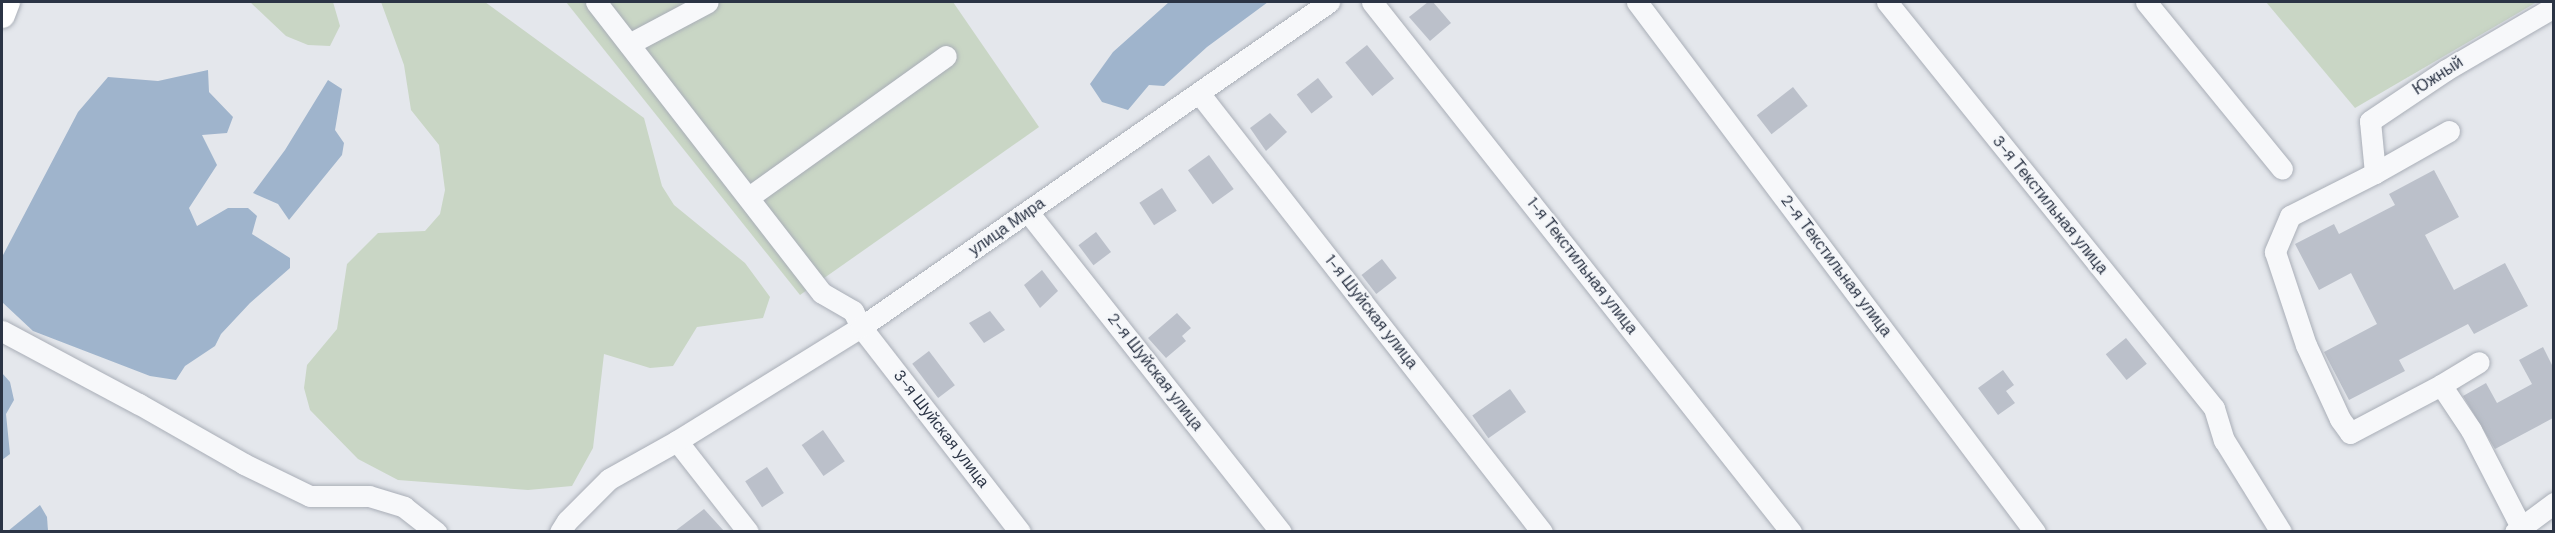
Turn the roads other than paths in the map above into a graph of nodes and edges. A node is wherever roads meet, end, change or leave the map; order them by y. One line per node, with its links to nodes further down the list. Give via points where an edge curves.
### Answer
1 (7, 2): 10 (main road)
2 (596, 2): 11 (street, 3-я Шуйская улица)
3 (708, 2): 11 (street)
4 (1329, 2): 13 (street, улица Мира)
5 (1372, 2): 32 (street, 1-я Текстильная улица)
6 (1637, 2): 33 (street, 2-я Текстильная улица)
7 (1887, 2): 34 (street, 3-я Текстильная улица, via 2214,408 2224,440)
8 (2146, 2): 15 (street)
9 (2553, 7): 16 (street, Южный, via 2446,69 2370,121)
10 (2, 15)
11 (629, 44): 17 (street, 3-я Шуйская улица)
12 (946, 56): 17 (street)
13 (1199, 93): 18 (street, улица Мира); 31 (street, 1-я Шуйская улица)
14 (2449, 131): 16 (street)
15 (2282, 169)
16 (2375, 174): 22 (street, via 2290,216 2276,252 2306,345 2350,433)
17 (749, 197): 19 (street, 3-я Шуйская улица, via 822,293 853,311)
18 (1028, 212): 19 (street, улица Мира); 30 (street, 2-я Шуйская улица)
19 (861, 327): 23 (street, улица Мира); 29 (street, 3-я Шуйская улица)
20 (2, 331): 26 (street, via 310,496 369,496 404,507)
21 (2479, 362): 22 (street)
22 (2441, 386): 25 (street, via 2471,430)
23 (677, 441): 27 (street, улица Мира, via 609,478); 28 (street)
24 (2553, 502): 25 (street)
25 (2518, 529)
26 (436, 531)
27 (560, 531)
28 (748, 531)
29 (1020, 531)
30 (1281, 531)
31 (1542, 531)
32 (1791, 531)
33 (2035, 531)
34 (2281, 531)

